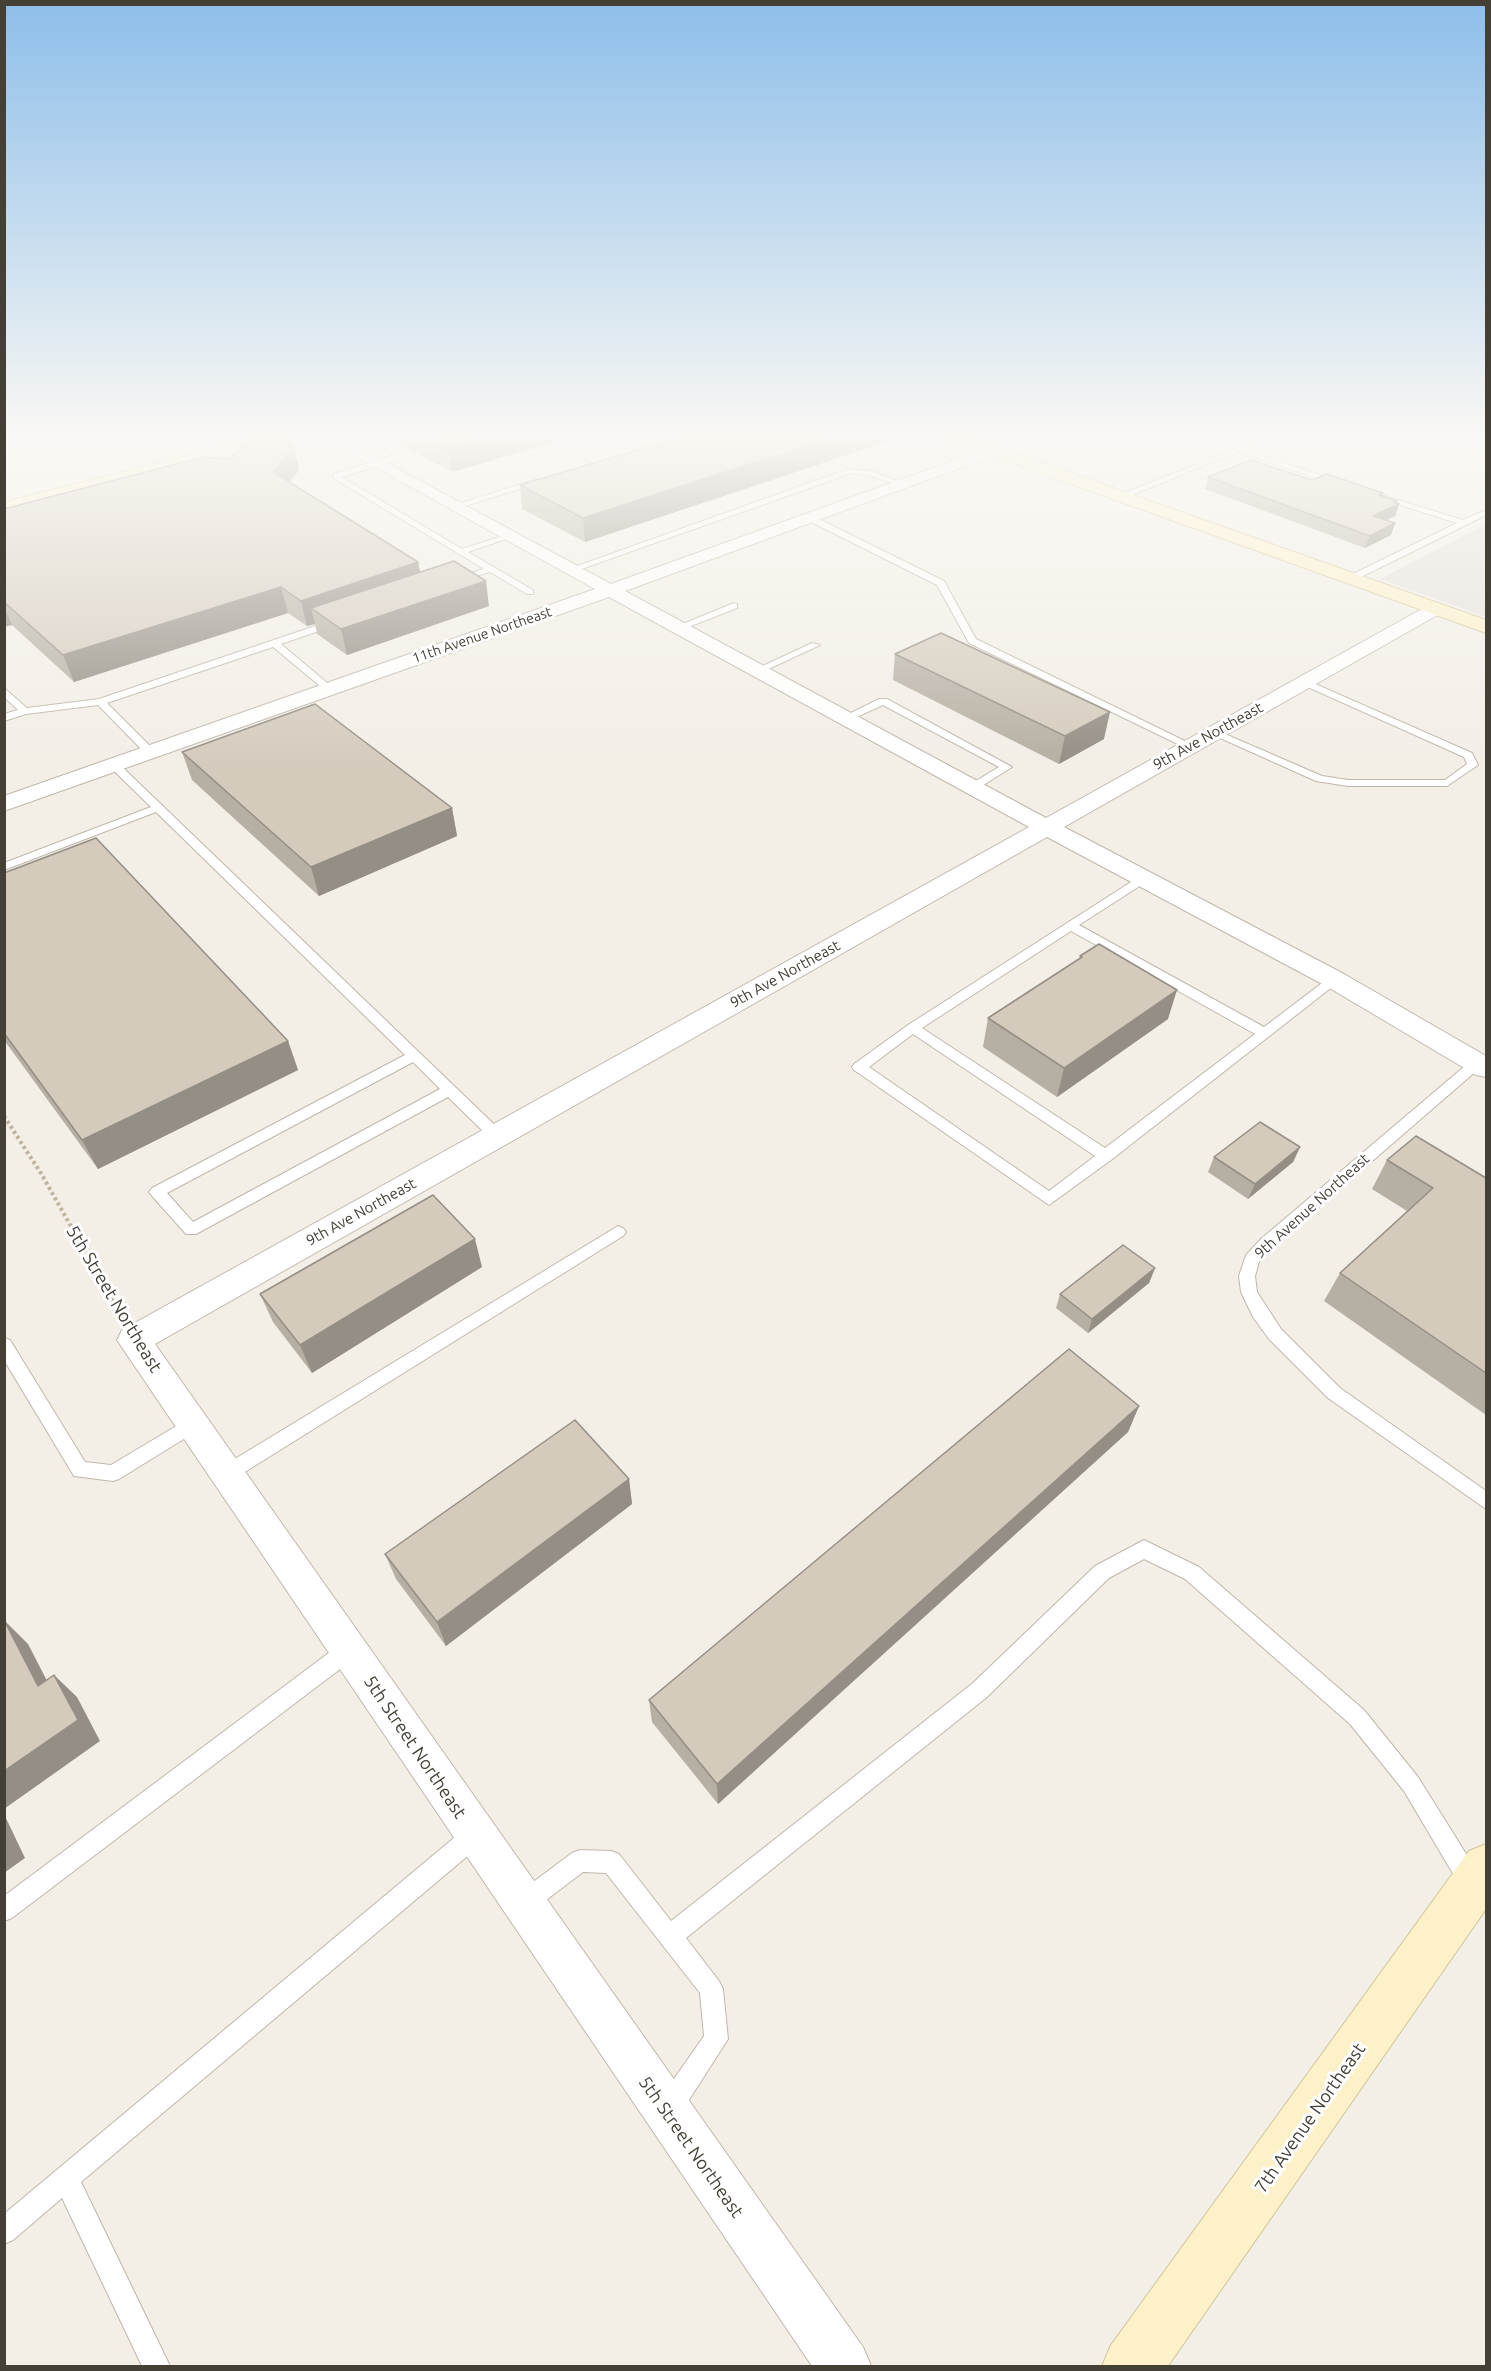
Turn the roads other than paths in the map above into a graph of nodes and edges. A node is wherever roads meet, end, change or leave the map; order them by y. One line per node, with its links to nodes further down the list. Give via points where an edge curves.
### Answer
1 (449, 545): 9 (lane)
2 (482, 545): 9 (lane)
3 (526, 545): 11 (street)
4 (642, 545): 11 (lane)
5 (736, 545): 14 (street, 11th Avenue Northeast)
6 (864, 545): 32 (lane, via 941,583 972,641)
7 (1258, 545): 12 (street)
8 (1420, 545): 12 (lane)
9 (461, 552): 10 (lane)
10 (491, 569): 13 (lane); 15 (lane)
11 (570, 570): 14 (street)
12 (1352, 578): 17 (street)
13 (447, 584)
14 (608, 591): 20 (street); 25 (street, 11th Avenue Northeast)
15 (530, 592)
16 (734, 606): 20 (lane)
17 (1435, 609): 19 (street); 24 (street, 9th Ave Northeast)
18 (350, 617): 21 (lane)
19 (1486, 627)
20 (678, 628): 23 (street)
21 (274, 643): 25 (lane); 27 (lane)
22 (815, 645): 23 (lane)
23 (757, 671): 30 (street)
24 (1304, 682): 31 (street, 9th Ave Northeast); 31 (lane, via 1468,755 1473,765 1447,783 1348,783 1320,779)
25 (329, 689): 33 (street, 11th Avenue Northeast)
26 (4, 691): 28 (lane)
27 (100, 702): 28 (lane); 33 (lane)
28 (26, 711): 29 (lane)
29 (4, 718)
30 (846, 718): 35 (street); 35 (lane, via 883,701 1007,767)
31 (1214, 733): 32 (street, 9th Ave Northeast)
32 (1190, 746): 38 (street, 9th Ave Northeast)
33 (150, 752): 34 (street, 11th Avenue Northeast)
34 (114, 765): 36 (street, 11th Avenue Northeast); 37 (lane)
35 (973, 787): 38 (street)
36 (4, 804)
37 (157, 807): 39 (lane); 45 (lane)
38 (1047, 827): 40 (street); 48 (street, 9th Ave Northeast)
39 (4, 867)
40 (1142, 879): 41 (lane); 42 (street)
41 (1070, 925): 43 (lane); 44 (lane)
42 (1335, 980): 44 (lane); 46 (street)
43 (913, 1028): 49 (lane); 49 (lane, via 859,1067 1048,1199)
44 (1264, 1033): 49 (lane)
45 (414, 1056): 47 (lane); 47 (lane, via 157,1192 191,1230)
46 (1482, 1066): 55 (lane, 9th Avenue Northeast, via 1267,1243 1252,1259 1247,1276 1249,1292 1275,1334 1334,1394)
47 (449, 1090): 48 (lane)
48 (497, 1136): 51 (street, 9th Ave Northeast)
49 (1106, 1156)
50 (618, 1232): 54 (lane)
51 (134, 1340): 53 (street, 5th Street Northeast)
52 (4, 1345): 53 (lane, via 80,1470 113,1473)
53 (194, 1424): 54 (street, 5th Street Northeast)
54 (226, 1474): 56 (street, 5th Street Northeast)
55 (1486, 1501)
56 (349, 1650): 57 (street, 5th Street Northeast); 60 (lane)
57 (475, 1835): 59 (street, 5th Street Northeast); 63 (lane)
58 (1480, 1878): 61 (lane, via 1357,1717 1192,1573 1144,1549 1102,1572 980,1690); 67 (street, 7th Avenue Northeast)
59 (523, 1903): 61 (lane, via 580,1861 611,1862); 62 (street, 5th Street Northeast)
60 (4, 1910)
61 (669, 1937): 62 (lane, via 711,1989 716,2039)
62 (667, 2111): 66 (street, 5th Street Northeast)
63 (66, 2178): 64 (lane); 65 (lane)
64 (4, 2231)
65 (156, 2367)
66 (844, 2367)
67 (1132, 2367)

